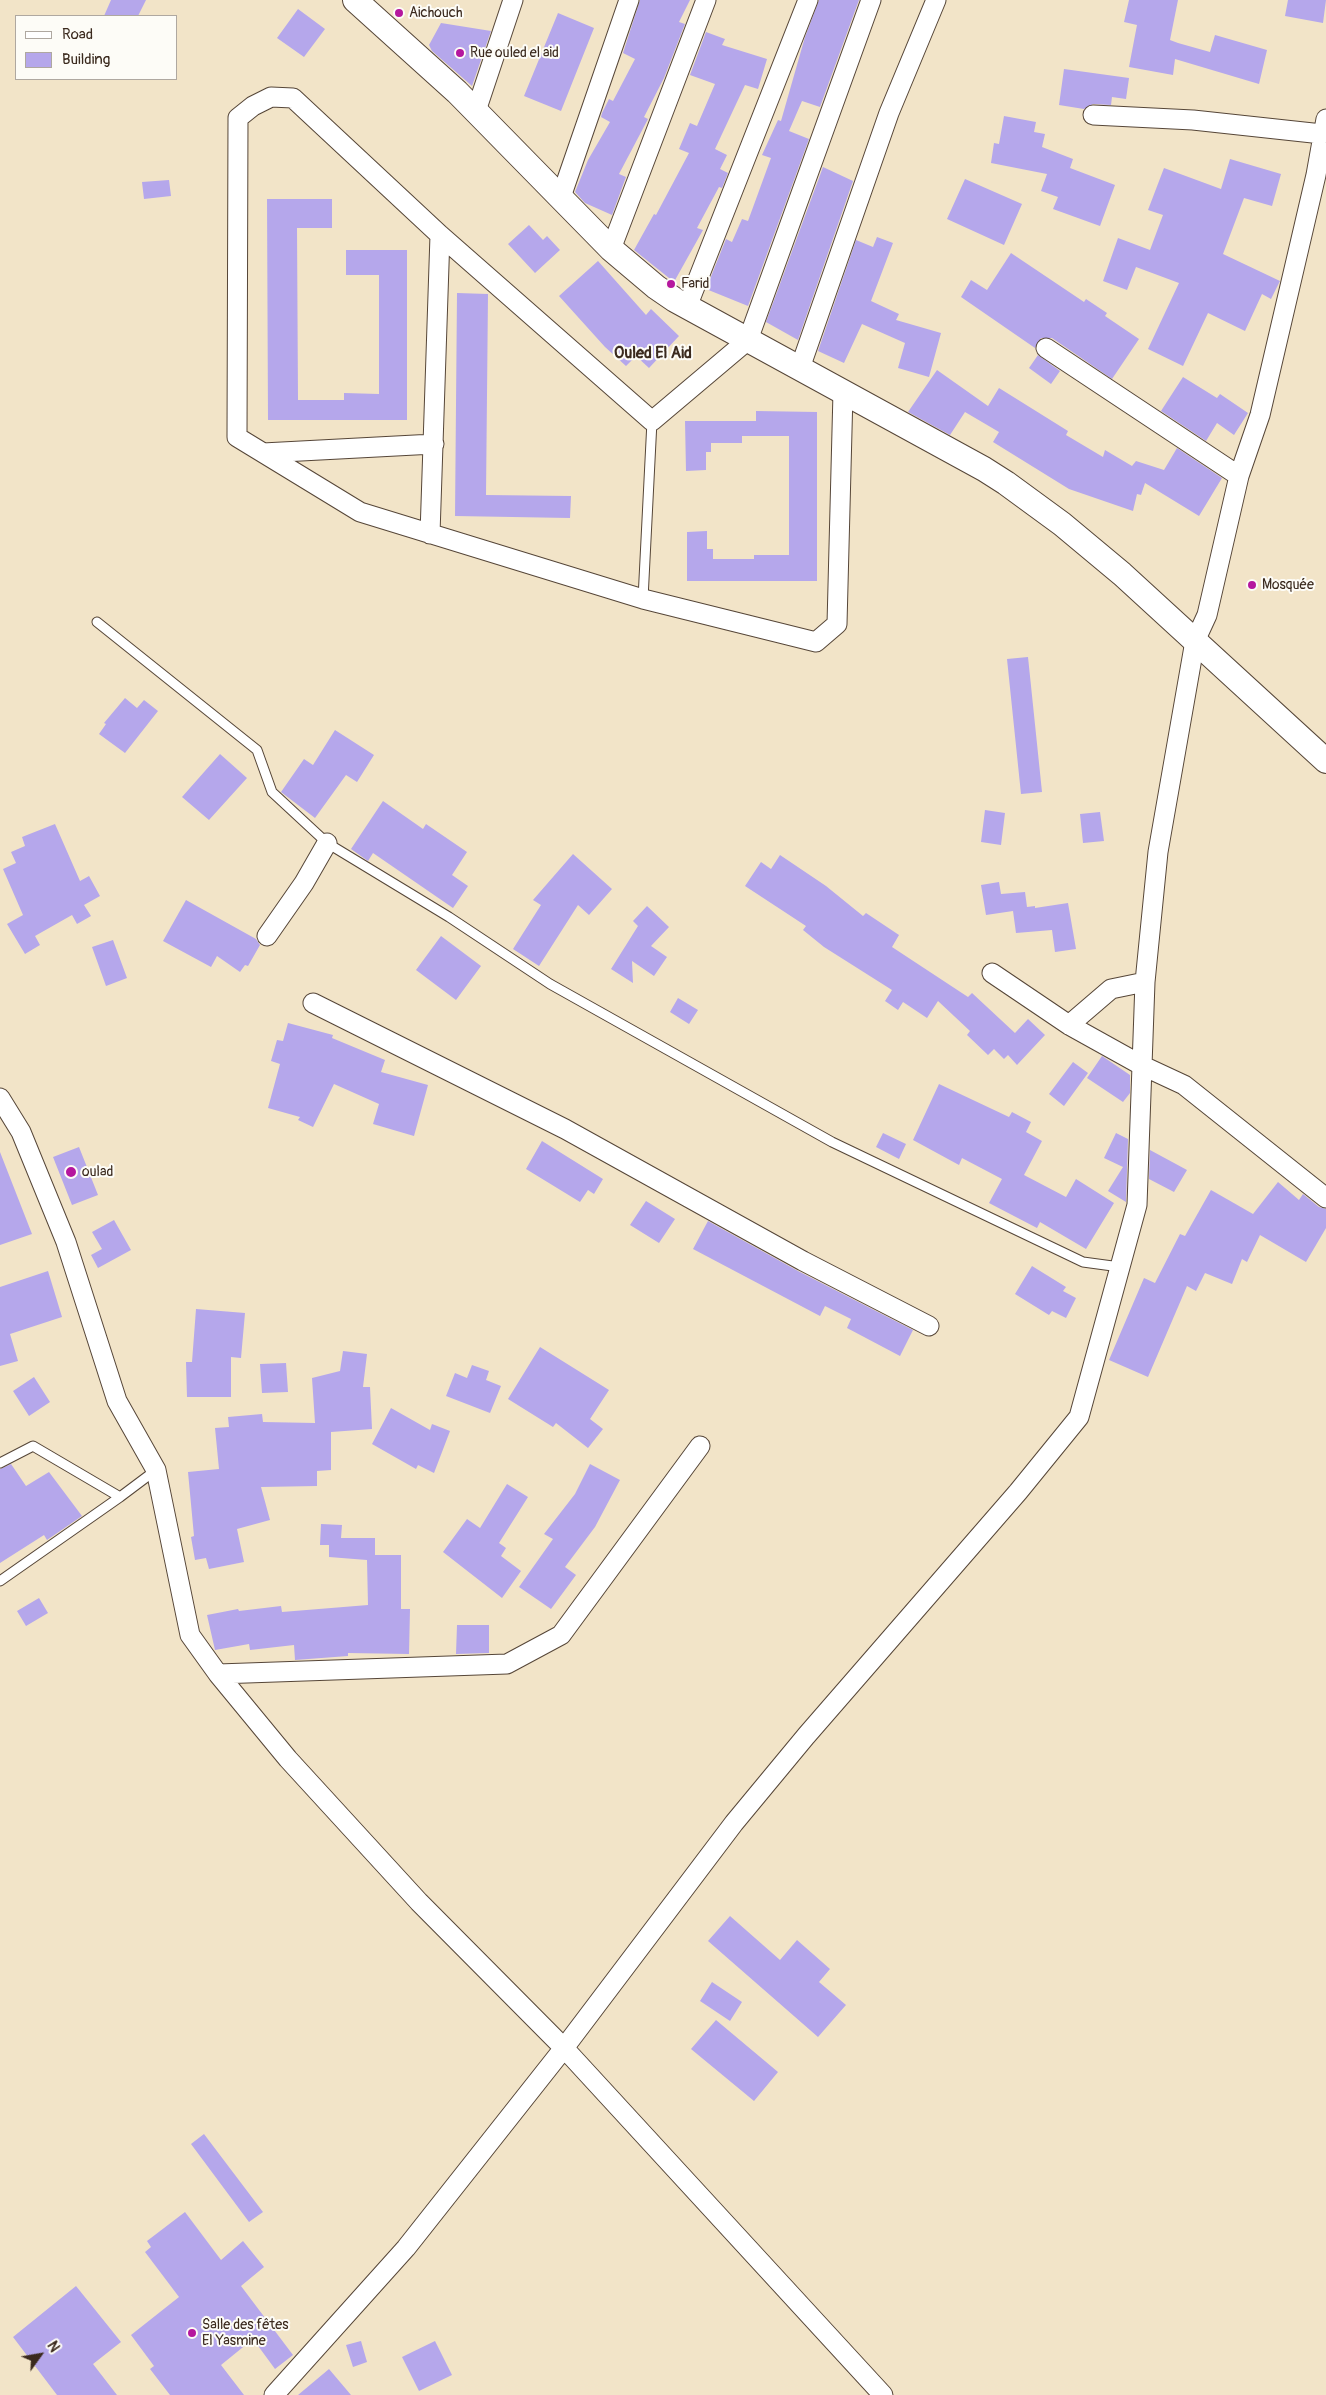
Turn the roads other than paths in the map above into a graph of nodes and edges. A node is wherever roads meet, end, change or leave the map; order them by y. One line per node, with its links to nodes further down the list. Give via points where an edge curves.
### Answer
1 (355, 0): 8 (street)
2 (513, 0): 8 (street)
3 (629, 0): 11 (street)
4 (706, 0): 13 (street)
5 (808, 0): 14 (street)
6 (871, 0): 15 (street)
7 (936, 0): 17 (street, via 889,112)
8 (476, 111): 11 (street)
9 (1093, 115): 10 (street)
10 (1324, 127): 22 (street, via 1316,175 1260,415)
11 (561, 197): 13 (street)
12 (440, 235): 19 (street); 20 (street); 21 (street, via 293,98 271,97 238,118 237,436)
13 (611, 249): 14 (street, via 656,287)
14 (687, 307): 15 (street)
15 (748, 340): 17 (street); 19 (street)
16 (1046, 348): 22 (street)
17 (800, 368): 18 (street)
18 (843, 392): 24 (street, via 837,624 816,642); 26 (street, via 984,469 1022,494 1122,574)
19 (652, 421): 24 (lane)
20 (434, 444): 21 (street); 23 (street)
21 (263, 453): 23 (street, via 360,512)
22 (1239, 476): 26 (street, via 1207,615)
23 (430, 534): 24 (street)
24 (643, 599)
25 (97, 622): 28 (lane, via 257,750 272,792)
26 (1195, 640): 27 (street); 31 (street, via 1158,852)
27 (1326, 761)
28 (326, 843): 29 (street, via 304,883); 37 (lane, via 449,917 550,984 832,1142 1083,1262)
29 (267, 936)
30 (992, 973): 33 (street)
31 (1145, 982): 33 (street, via 1111,989); 34 (street)
32 (313, 1003): 38 (street, via 565,1129 803,1261)
33 (1069, 1025): 34 (street)
34 (1141, 1065): 36 (street, via 1184,1085); 37 (street, via 1137,1206)
35 (0, 1098): 41 (street, via 21,1132 66,1242 118,1401)
36 (1326, 1198)
37 (1120, 1267): 45 (street, via 1079,1417 734,1823)
38 (929, 1326)
39 (700, 1446): 44 (street, via 561,1635 507,1664)
40 (0, 1463): 42 (lane, via 33,1446)
41 (156, 1470): 42 (lane); 44 (street, via 190,1634)
42 (120, 1497): 43 (lane)
43 (0, 1580)
44 (218, 1674): 45 (street, via 288,1759 419,1902)
45 (564, 2048): 46 (street, via 406,2248); 47 (street)
46 (274, 2395)
47 (883, 2395)

